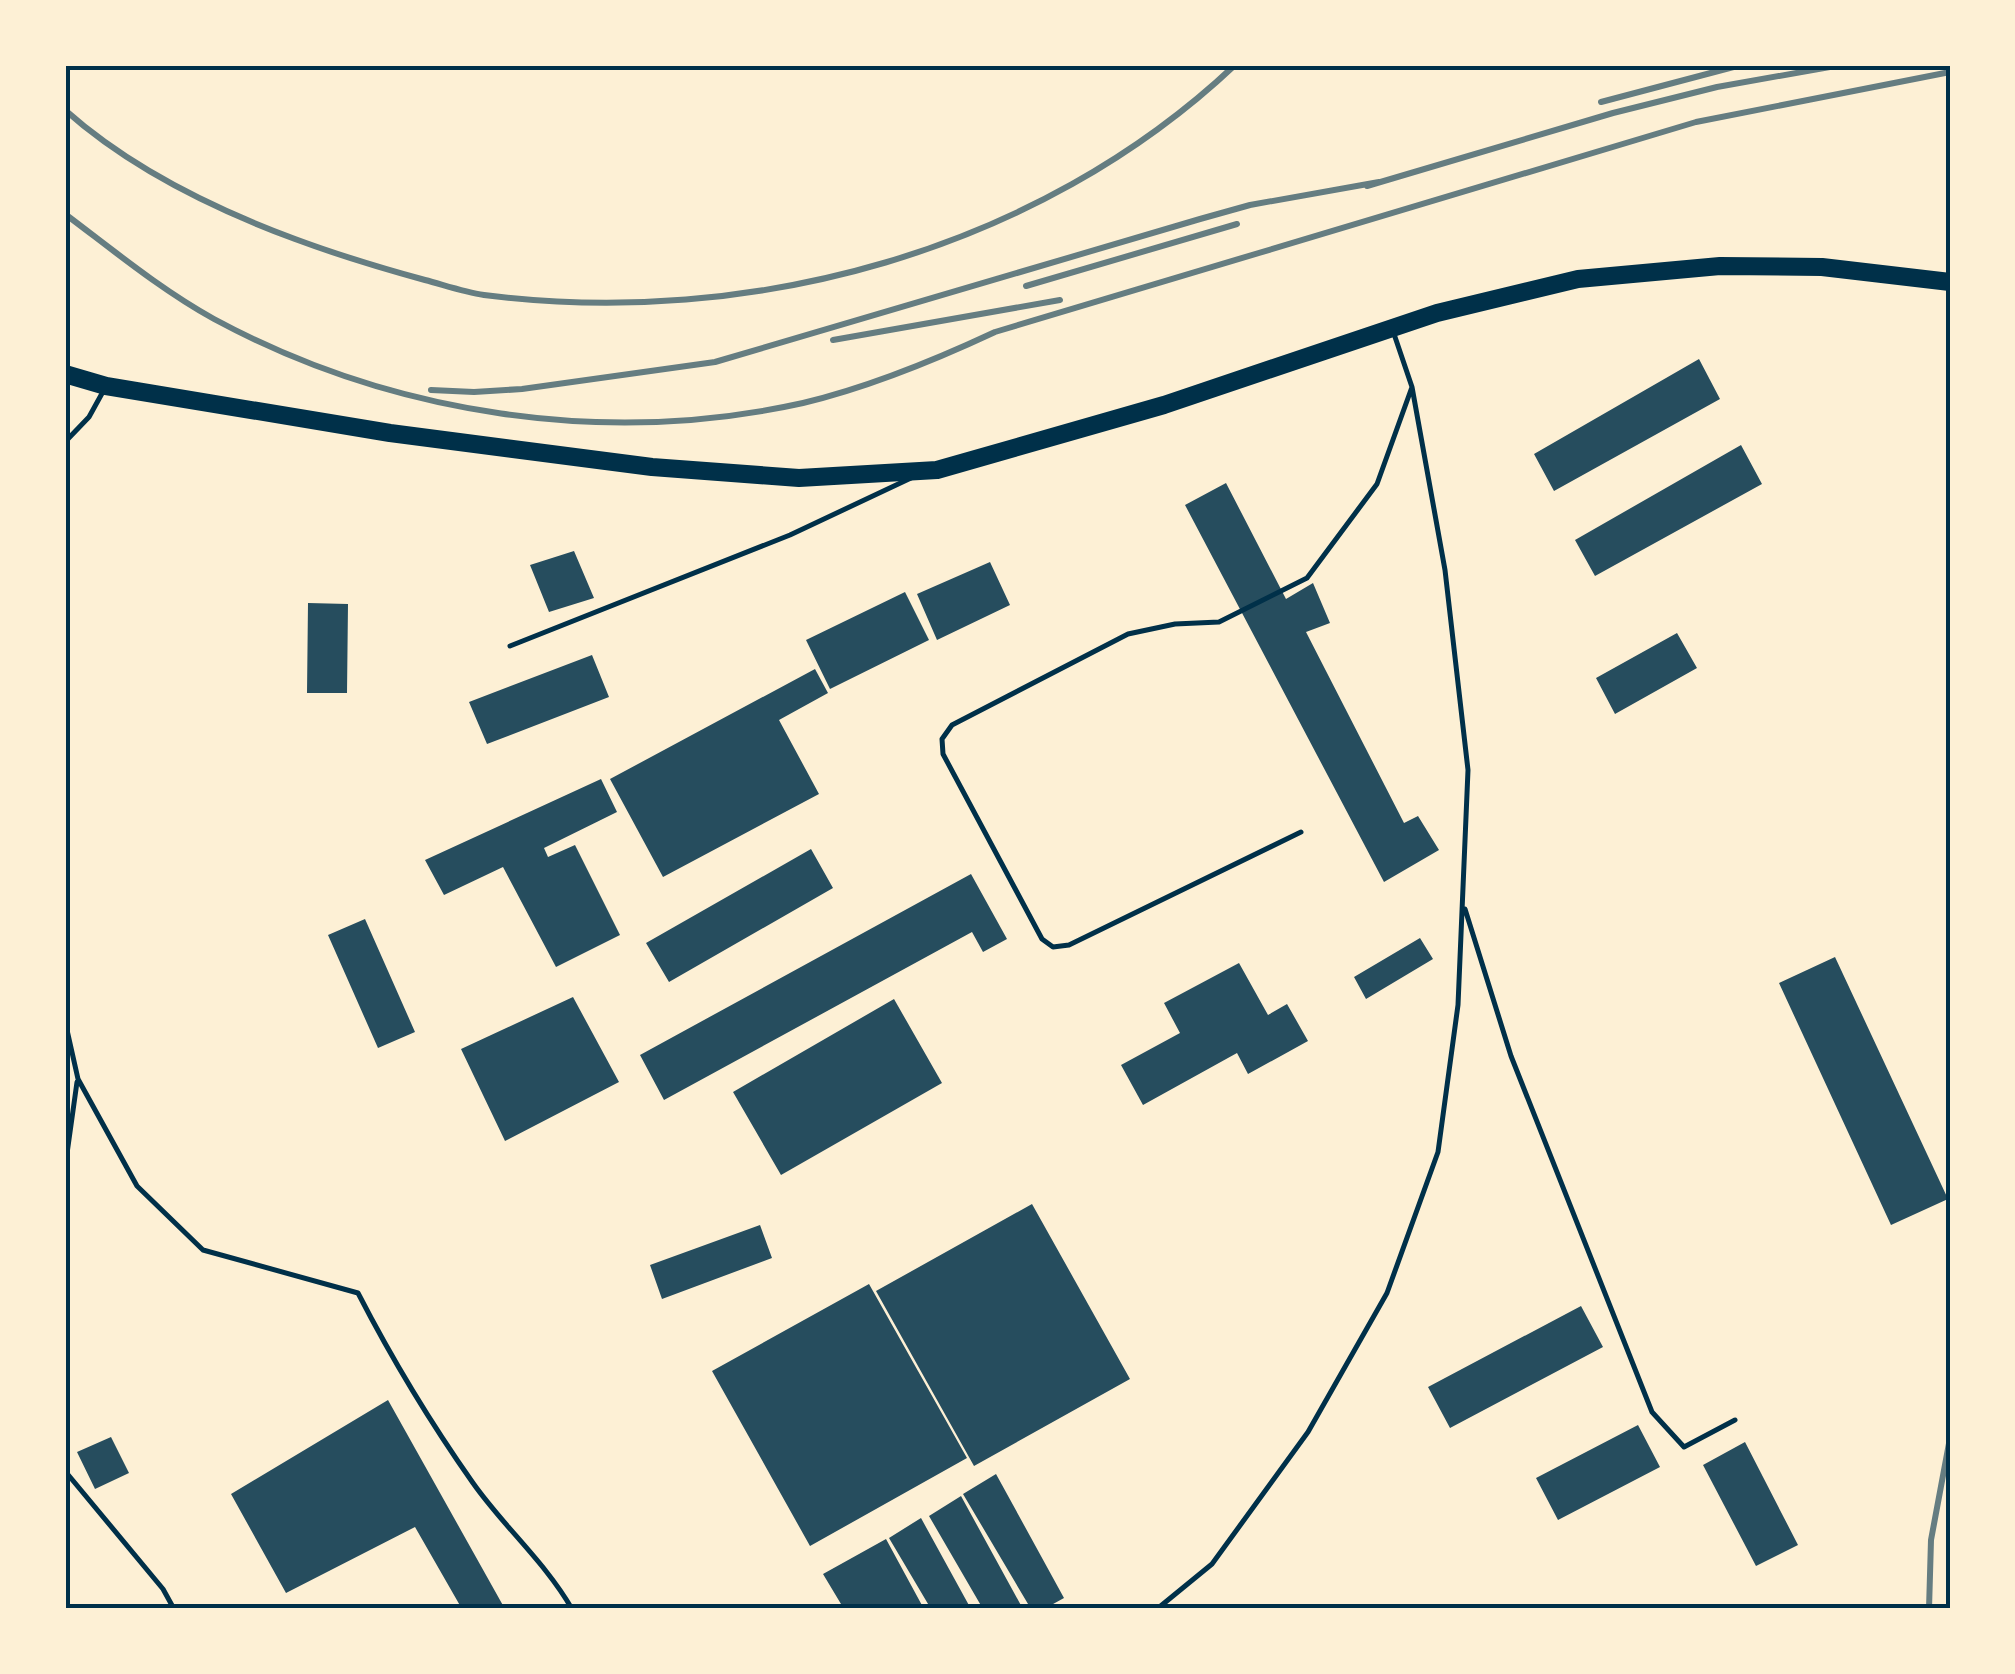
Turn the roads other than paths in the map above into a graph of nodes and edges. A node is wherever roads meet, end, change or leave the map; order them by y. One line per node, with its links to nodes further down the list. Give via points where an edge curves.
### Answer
1 (1950, 282): 2 (highway, via 1822,267 1720,266 1578,279)
2 (1392, 328): 5 (lane); 7 (highway, via 1164,404)
3 (65, 374): 4 (highway)
4 (106, 386): 6 (lane); 7 (highway, via 652,468 799,478)
5 (1412, 387): 9 (lane, via 1377,484 1307,578 1219,622 1128,634 952,724 942,738 942,754 1042,939 1053,947); 10 (lane, via 1445,570 1468,770)
6 (65, 442)
7 (927, 470): 8 (lane, via 790,536)
8 (510, 646)
9 (1301, 832)
10 (1463, 902): 14 (lane, via 1511,1056 1652,1412 1684,1447); 18 (lane, via 1458,1005 1438,1152 1388,1293 1308,1432 1212,1564)
11 (65, 1021): 12 (lane)
12 (78, 1079): 13 (lane); 17 (lane, via 136,1186 202,1250 358,1293 397,1368 475,1486 554,1578)
13 (65, 1168)
14 (1735, 1420)
15 (65, 1471): 16 (lane)
16 (174, 1609)
17 (572, 1609)
18 (1156, 1609)

